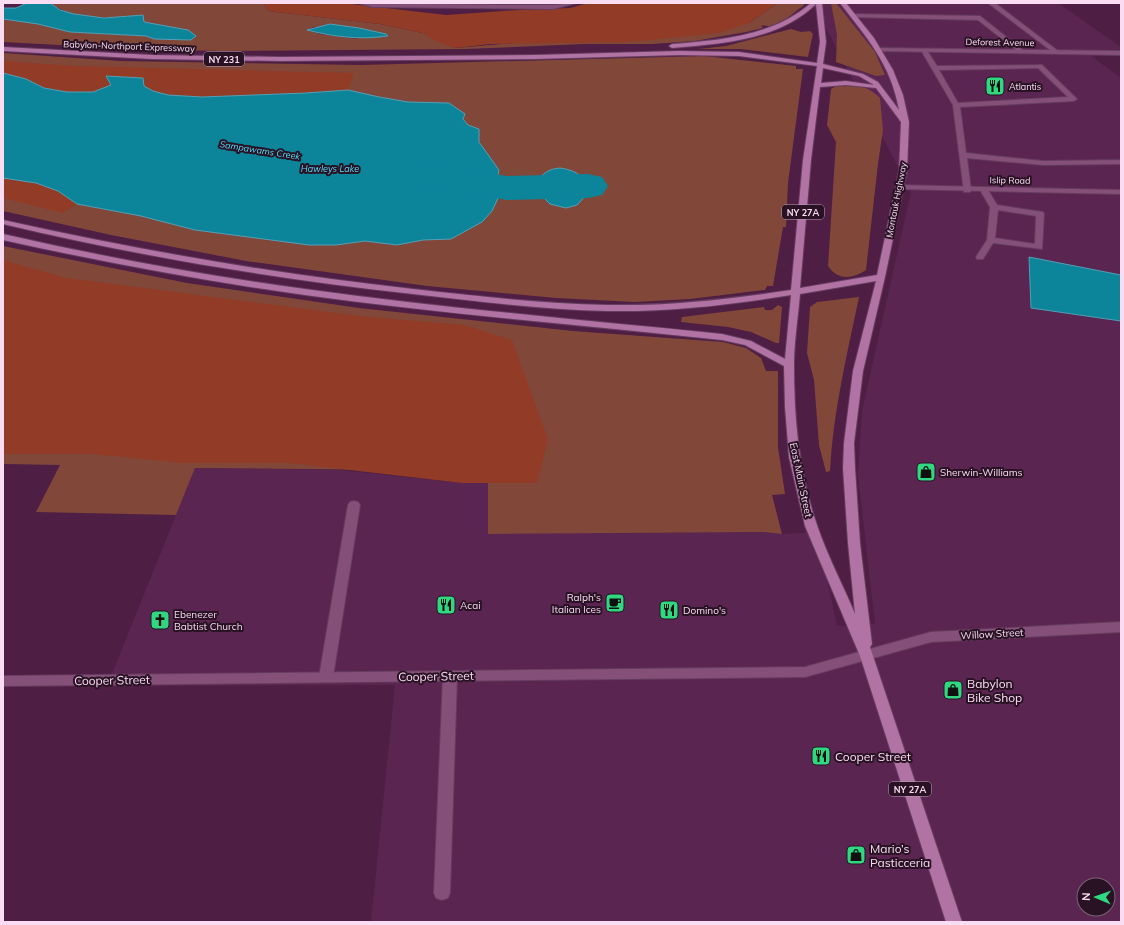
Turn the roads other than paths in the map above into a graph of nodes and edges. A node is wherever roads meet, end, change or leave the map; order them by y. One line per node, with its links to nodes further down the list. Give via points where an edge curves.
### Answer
1 (361, 3): 2 (street, via 553,7)
2 (574, 3)
3 (814, 3): 14 (main road, via 799,16 769,29 706,43)
4 (819, 3): 15 (main road, NY 27A, via 823,29)
5 (843, 3): 7 (main road, Montauk Highway / NY 27A)
6 (991, 3): 12 (street)
7 (853, 16): 9 (main road, Montauk Highway / NY 27A); 11 (street, via 980,18)
8 (3, 49): 14 (main road, Babylon-Northport Expressway / NY 231, via 215,58)
9 (879, 50): 10 (street, Deforest Avenue); 20 (main road, Montauk Highway / NY 27A, via 896,82)
10 (924, 50): 11 (street, Deforest Avenue); 16 (street)
11 (1022, 52): 12 (street, Deforest Avenue)
12 (1056, 52): 13 (street, Deforest Avenue)
13 (1121, 53)
14 (446, 58): 15 (main road, via 720,53 764,56)
15 (820, 65): 17 (main road, NY 27A); 18 (main road, via 861,75)
16 (934, 68): 19 (street); 19 (street, via 1040,66 1074,99)
17 (818, 86): 18 (main road, via 852,82); 33 (main road, NY 27A, via 807,160)
18 (884, 91): 20 (main road)
19 (956, 105): 21 (street)
20 (905, 122): 23 (main road, Montauk Highway / NY 27A)
21 (963, 155): 22 (street, via 1043,163); 24 (street)
22 (1121, 162)
23 (900, 187): 24 (street, Islip Road); 32 (main road, Montauk Highway / NY 27A)
24 (968, 190): 25 (street, Islip Road)
25 (984, 190): 26 (street, Islip Road); 27 (street)
26 (1121, 192)
27 (994, 207): 30 (street); 30 (street, via 1040,214 1039,247)
28 (3, 222): 33 (main road, via 123,248 244,269 370,287 499,300 630,308 694,305)
29 (3, 237): 34 (main road, via 167,270 304,292 722,337 748,343)
30 (991, 240): 31 (street)
31 (980, 257)
32 (881, 278): 33 (main road); 35 (main road, Montauk Highway / NY 27A, via 858,371)
33 (796, 292): 34 (main road, East Main Street / NY 27A)
34 (789, 365): 38 (main road, East Main Street / NY 27A, via 791,430 804,502 816,539)
35 (852, 410): 38 (main road, East Main Street / NY 27A, via 849,468 854,543)
36 (354, 505): 40 (street)
37 (1121, 627): 38 (street, Willow Street, via 931,637)
38 (867, 656): 39 (street, Cooper Street, via 806,672); 43 (main road, East Main Street / NY 27A)
39 (450, 676): 40 (street, Cooper Street); 42 (street)
40 (326, 677): 41 (street, Cooper Street)
41 (3, 681)
42 (442, 893)
43 (954, 922)

